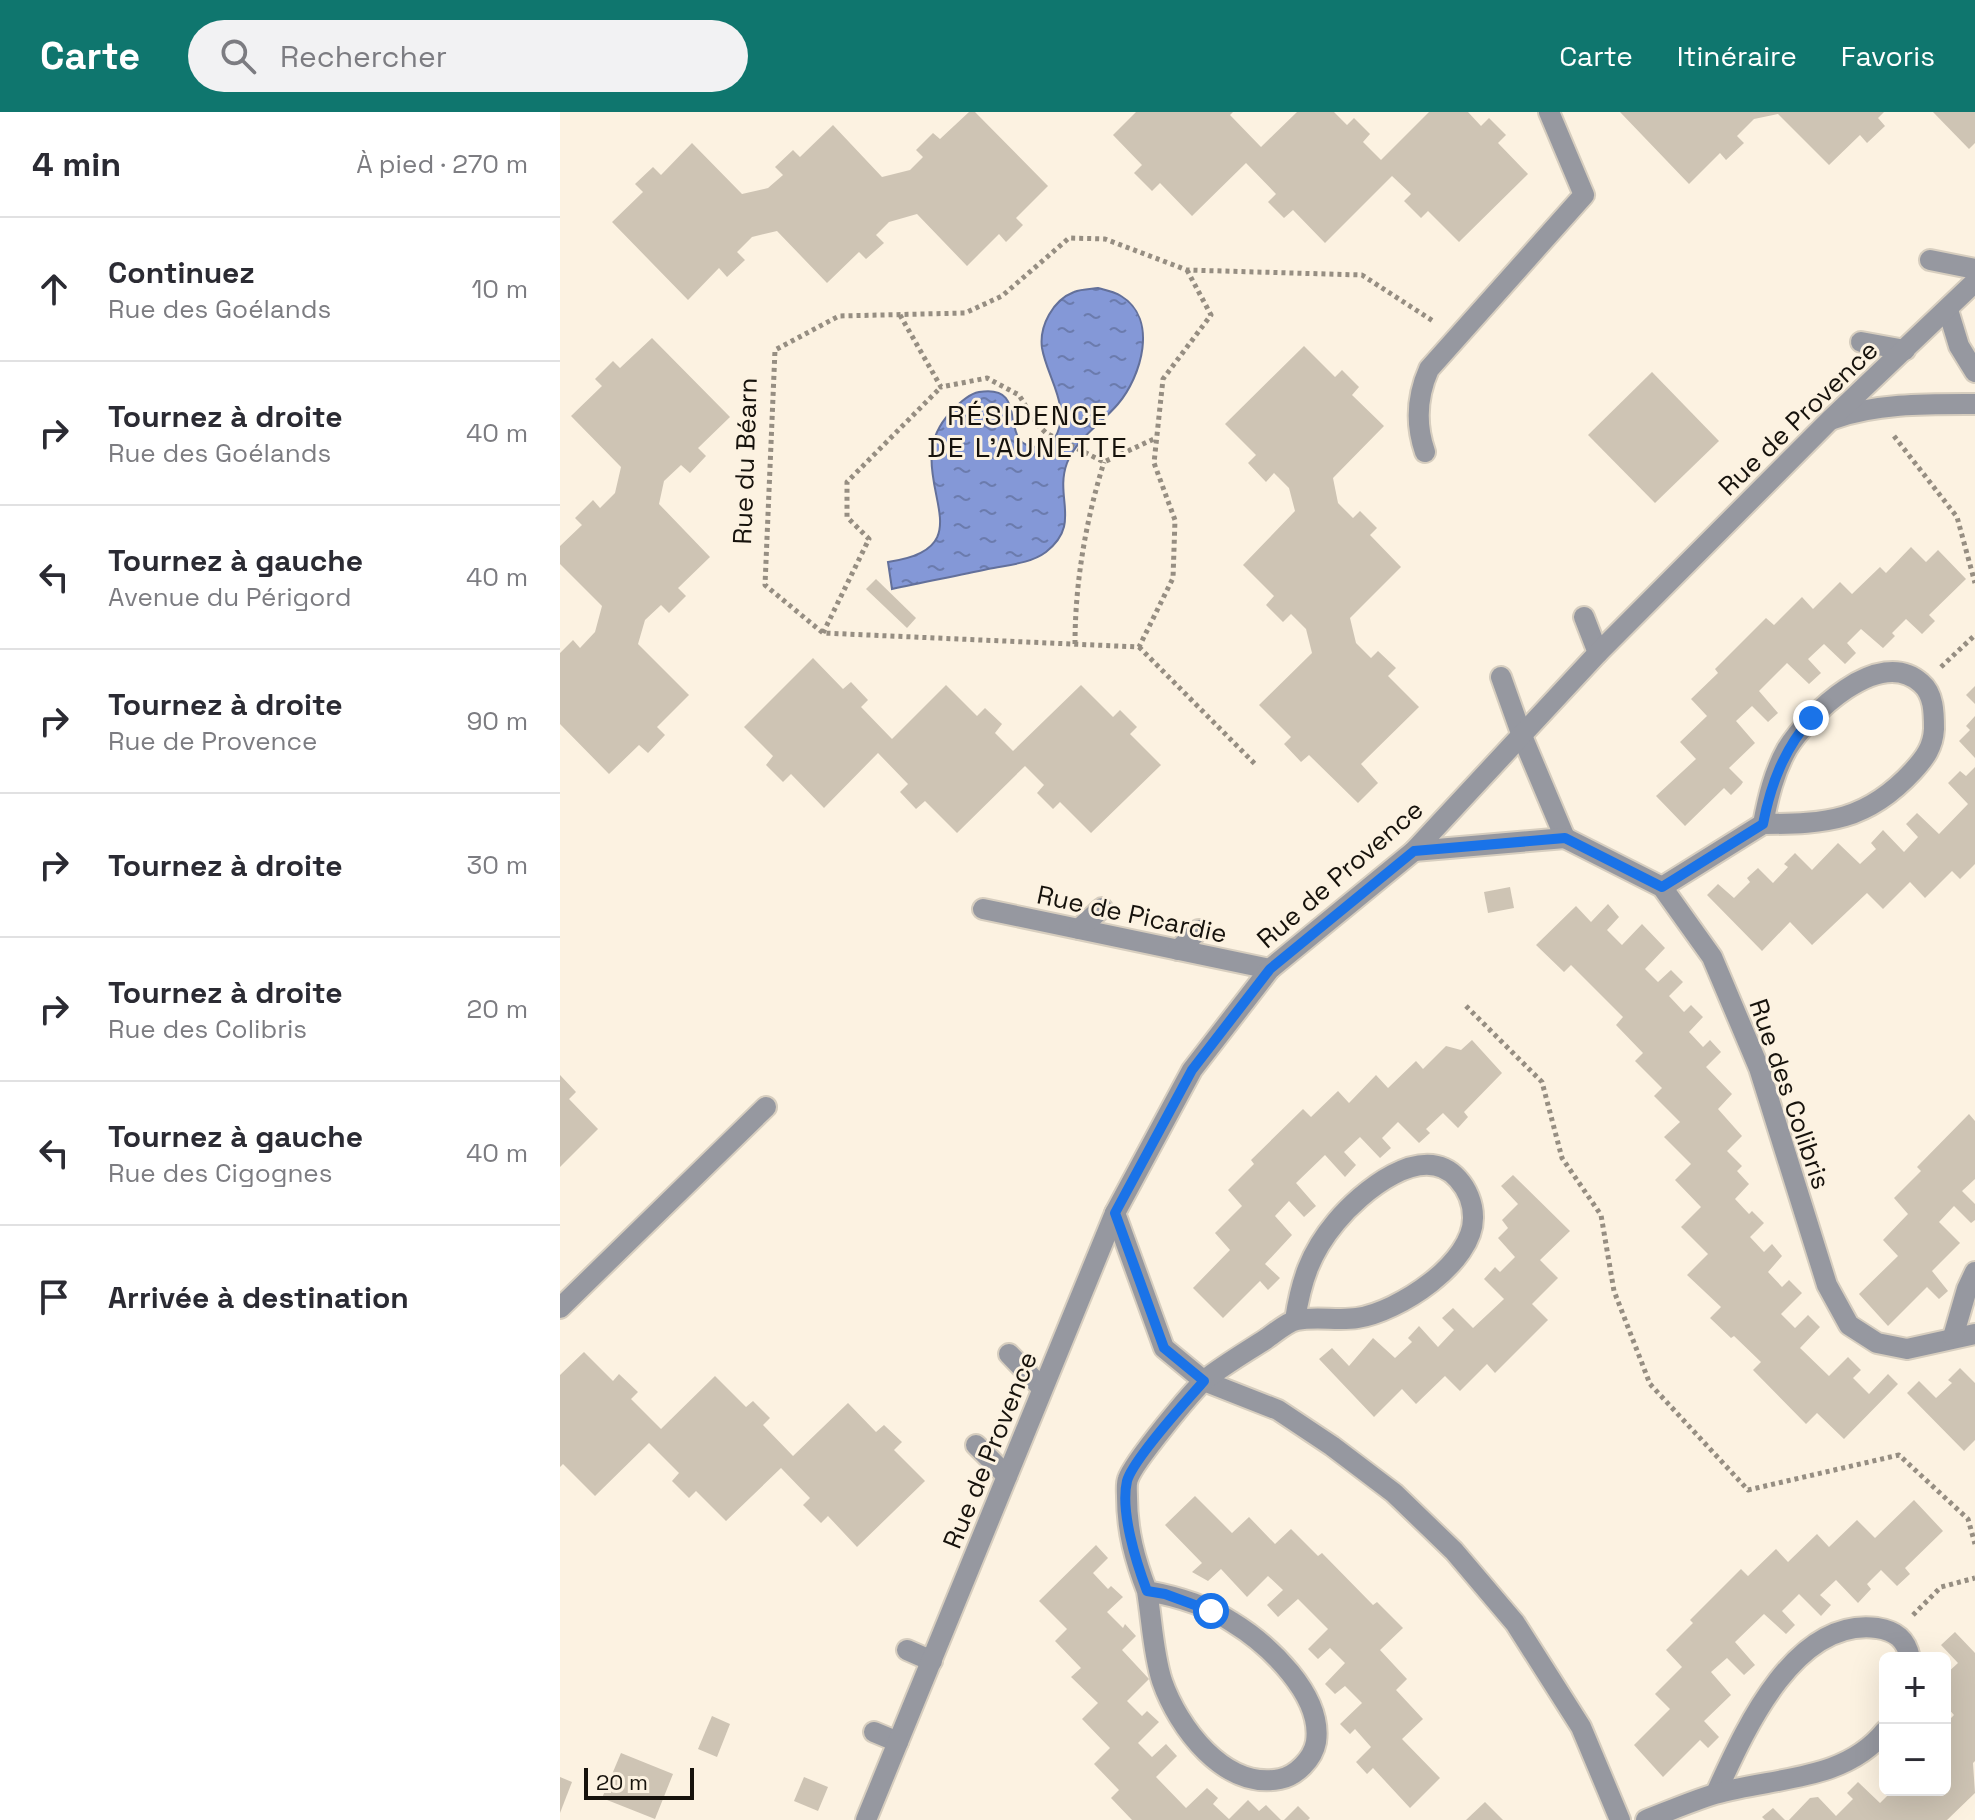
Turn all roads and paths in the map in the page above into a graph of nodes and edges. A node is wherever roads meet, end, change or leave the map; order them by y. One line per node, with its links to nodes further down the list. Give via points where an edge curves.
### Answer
1 (1549, 112): 8 (street, via 1590,196)
2 (1930, 260): 3 (street)
3 (1975, 269)
4 (1187, 270): 7 (path, Rue du Béarn, via 1105,239 1069,238 1002,296 965,313); 8 (path, Rue du Béarn, via 1362,275); 16 (path, via 1211,315 1163,379)
5 (1975, 282): 6 (street, Rue de Provence)
6 (1948, 310): 10 (street, Rue de Provence); 11 (street, via 1959,346)
7 (900, 315): 12 (path); 21 (path, Rue du Béarn, via 839,316 775,350 765,585)
8 (1458, 337): 17 (street, via 1423,383 1418,417)
9 (1861, 342): 10 (street)
10 (1905, 350): 15 (street, Rue de Provence)
11 (1975, 372)
12 (941, 387): 18 (path, via 987,378 1019,395 1046,433); 21 (path, via 847,482 847,517 869,539)
13 (1975, 404): 14 (street)
14 (1874, 410): 15 (street); 19 (path, via 1957,517)
15 (1829, 421): 25 (street, Rue de Provence)
16 (1157, 438): 18 (path); 24 (path, via 1154,463 1175,520 1173,578)
17 (1425, 452)
18 (1104, 462): 23 (path, via 1075,598)
19 (1975, 583)
20 (1584, 617): 25 (street)
21 (823, 633): 23 (path)
22 (1975, 635): 27 (path)
23 (1075, 644): 24 (path)
24 (1139, 647): 29 (path)
25 (1598, 653): 28 (street, Rue de Provence)
26 (1501, 677): 28 (street)
27 (1923, 684): 30 (street, via 1897,673 1878,674 1845,690 1811,718 1786,751); 30 (street, via 1934,711 1934,735 1928,753 1900,785 1854,814 1816,824)
28 (1522, 736): 31 (street); 32 (street, Rue de Provence)
29 (1255, 764)
30 (1763, 824): 33 (street)
31 (1565, 838): 32 (street); 33 (street, Rue des Colibris)
32 (1414, 851): 39 (street, Rue de Provence)
33 (1662, 887): 47 (street, Rue des Colibris, via 1712,957 1759,1068 1827,1285 1849,1325 1877,1343 1907,1349)
34 (1102, 908): 36 (street)
35 (983, 909): 36 (street, Rue de Picardie)
36 (1079, 929): 38 (street, Rue de Picardie)
37 (1199, 930): 38 (street)
38 (1178, 950): 39 (street, Rue de Picardie)
39 (1270, 969): 42 (street, Rue de Provence, via 1192,1070)
40 (1466, 1006): 53 (path, via 1542,1082 1562,1158 1601,1215 1614,1291 1650,1384 1748,1490 1899,1455 1968,1519)
41 (766, 1107): 44 (street)
42 (1115, 1213): 49 (street, via 1164,1348); 50 (street, Rue de Provence)
43 (1975, 1272): 47 (street)
44 (560, 1308)
45 (1295, 1320): 45 (street, via 1373,1314 1411,1297 1441,1275 1474,1222 1468,1193 1454,1175 1432,1165 1414,1166 1364,1195 1337,1221 1304,1272); 49 (street)
46 (1975, 1334): 47 (street, Rue des Colibris)
47 (1953, 1337)
48 (1009, 1354): 50 (street)
49 (1204, 1381): 55 (street, via 1127,1479 1133,1552); 65 (street, via 1278,1410 1332,1446 1394,1493 1454,1551 1515,1623 1581,1727)
50 (1042, 1388): 52 (street, Rue de Provence)
51 (976, 1445): 52 (street)
52 (1007, 1476): 59 (street, Rue de Provence)
53 (1975, 1544)
54 (1975, 1578): 56 (path, via 1941,1587)
55 (1147, 1591): 55 (street, via 1162,1679 1192,1735 1225,1767 1246,1776 1289,1777 1310,1757 1316,1742 1310,1703 1294,1678 1232,1621)
56 (1895, 1632): 58 (street); 63 (street, via 1842,1630 1802,1655 1770,1690)
57 (907, 1650): 59 (street)
58 (1908, 1652)
59 (932, 1661): 62 (street, Rue de Provence)
60 (874, 1732): 62 (street)
61 (1879, 1736): 63 (street, via 1854,1758 1826,1769)
62 (898, 1742): 64 (street, Rue de Provence)
63 (1716, 1793): 66 (street)
64 (866, 1820)
65 (1620, 1820)
66 (1646, 1820)

